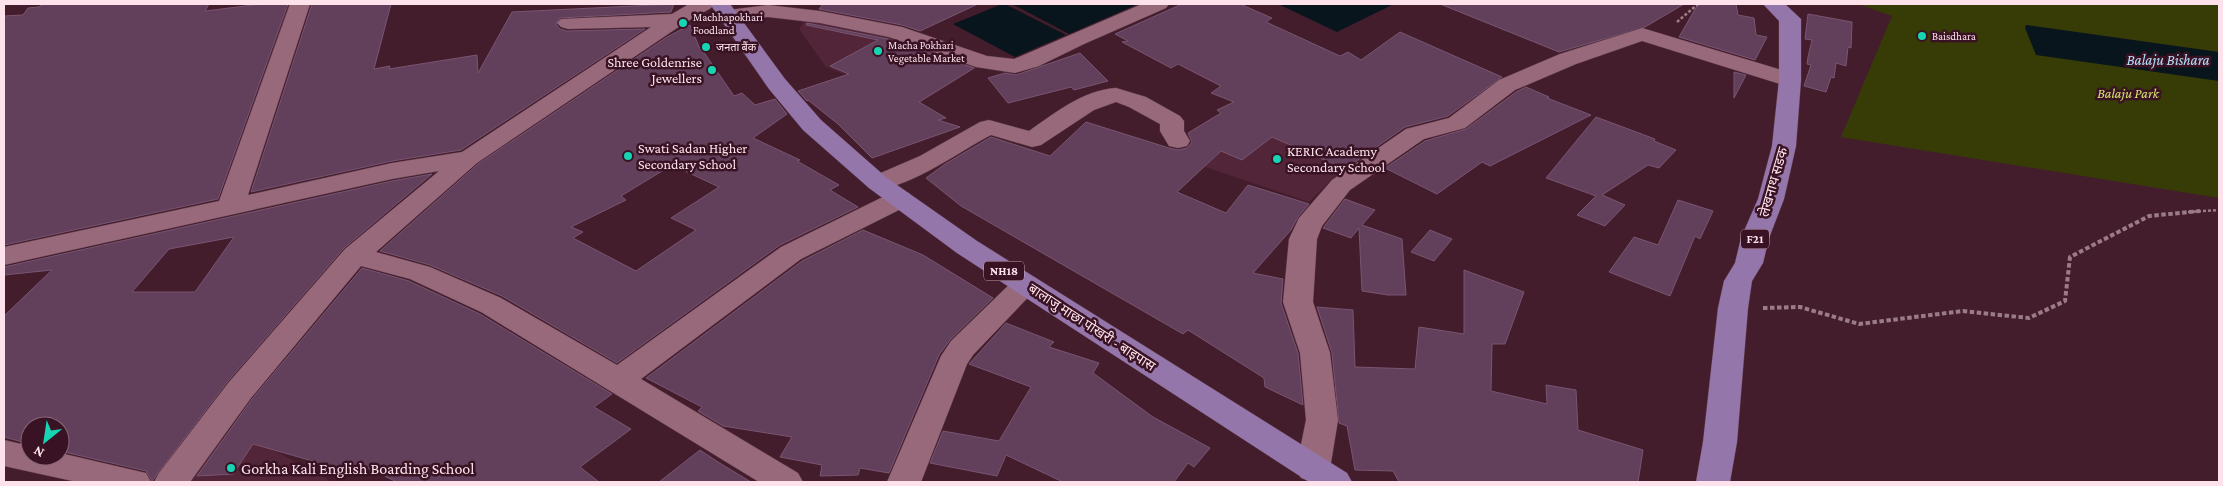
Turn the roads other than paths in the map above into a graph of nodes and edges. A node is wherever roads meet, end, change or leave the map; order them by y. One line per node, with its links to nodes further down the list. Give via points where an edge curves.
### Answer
1 (300, 4): 12 (street)
2 (763, 4): 5 (street)
3 (1159, 4): 5 (street, via 1031,62 1015,66 984,62 894,32 820,16)
4 (1773, 4): 8 (main road, लेखनाथ सडक / F21, via 1790,19)
5 (718, 8): 6 (street); 11 (main road, बालाजु माछा पोखरी - बाइपास / NH18, via 812,125)
6 (676, 20): 7 (street); 10 (street)
7 (568, 23)
8 (1790, 80): 18 (street, via 1642,34 1568,59 1507,86 1457,123 1414,134 1341,185 1309,224 1303,238 1298,302 1315,352); 23 (main road, लेखनाथ सडक / F21, via 1784,146 1771,199 1749,263 1738,281 1732,308 1720,442)
9 (1178, 141): 11 (street, via 1172,131 1172,121 1139,103 1113,94 1092,101 1032,140 989,128 980,130 929,161)
10 (469, 158): 12 (street); 13 (street)
11 (889, 191): 15 (main road, बालाजु माछा पोखरी - बाइपास / NH18); 16 (street, via 791,253)
12 (231, 205): 14 (street)
13 (355, 255): 16 (street, via 420,273 490,305); 20 (street, via 240,390)
14 (4, 256)
15 (1026, 285): 18 (main road, बालाजु माछा पोखरी - बाइपास / NH18); 22 (street, via 962,348 952,364)
16 (618, 380): 21 (street)
17 (4, 453): 19 (street)
18 (1324, 476)
19 (134, 482)
20 (171, 482)
21 (786, 482)
22 (904, 482)
23 (1713, 482)

